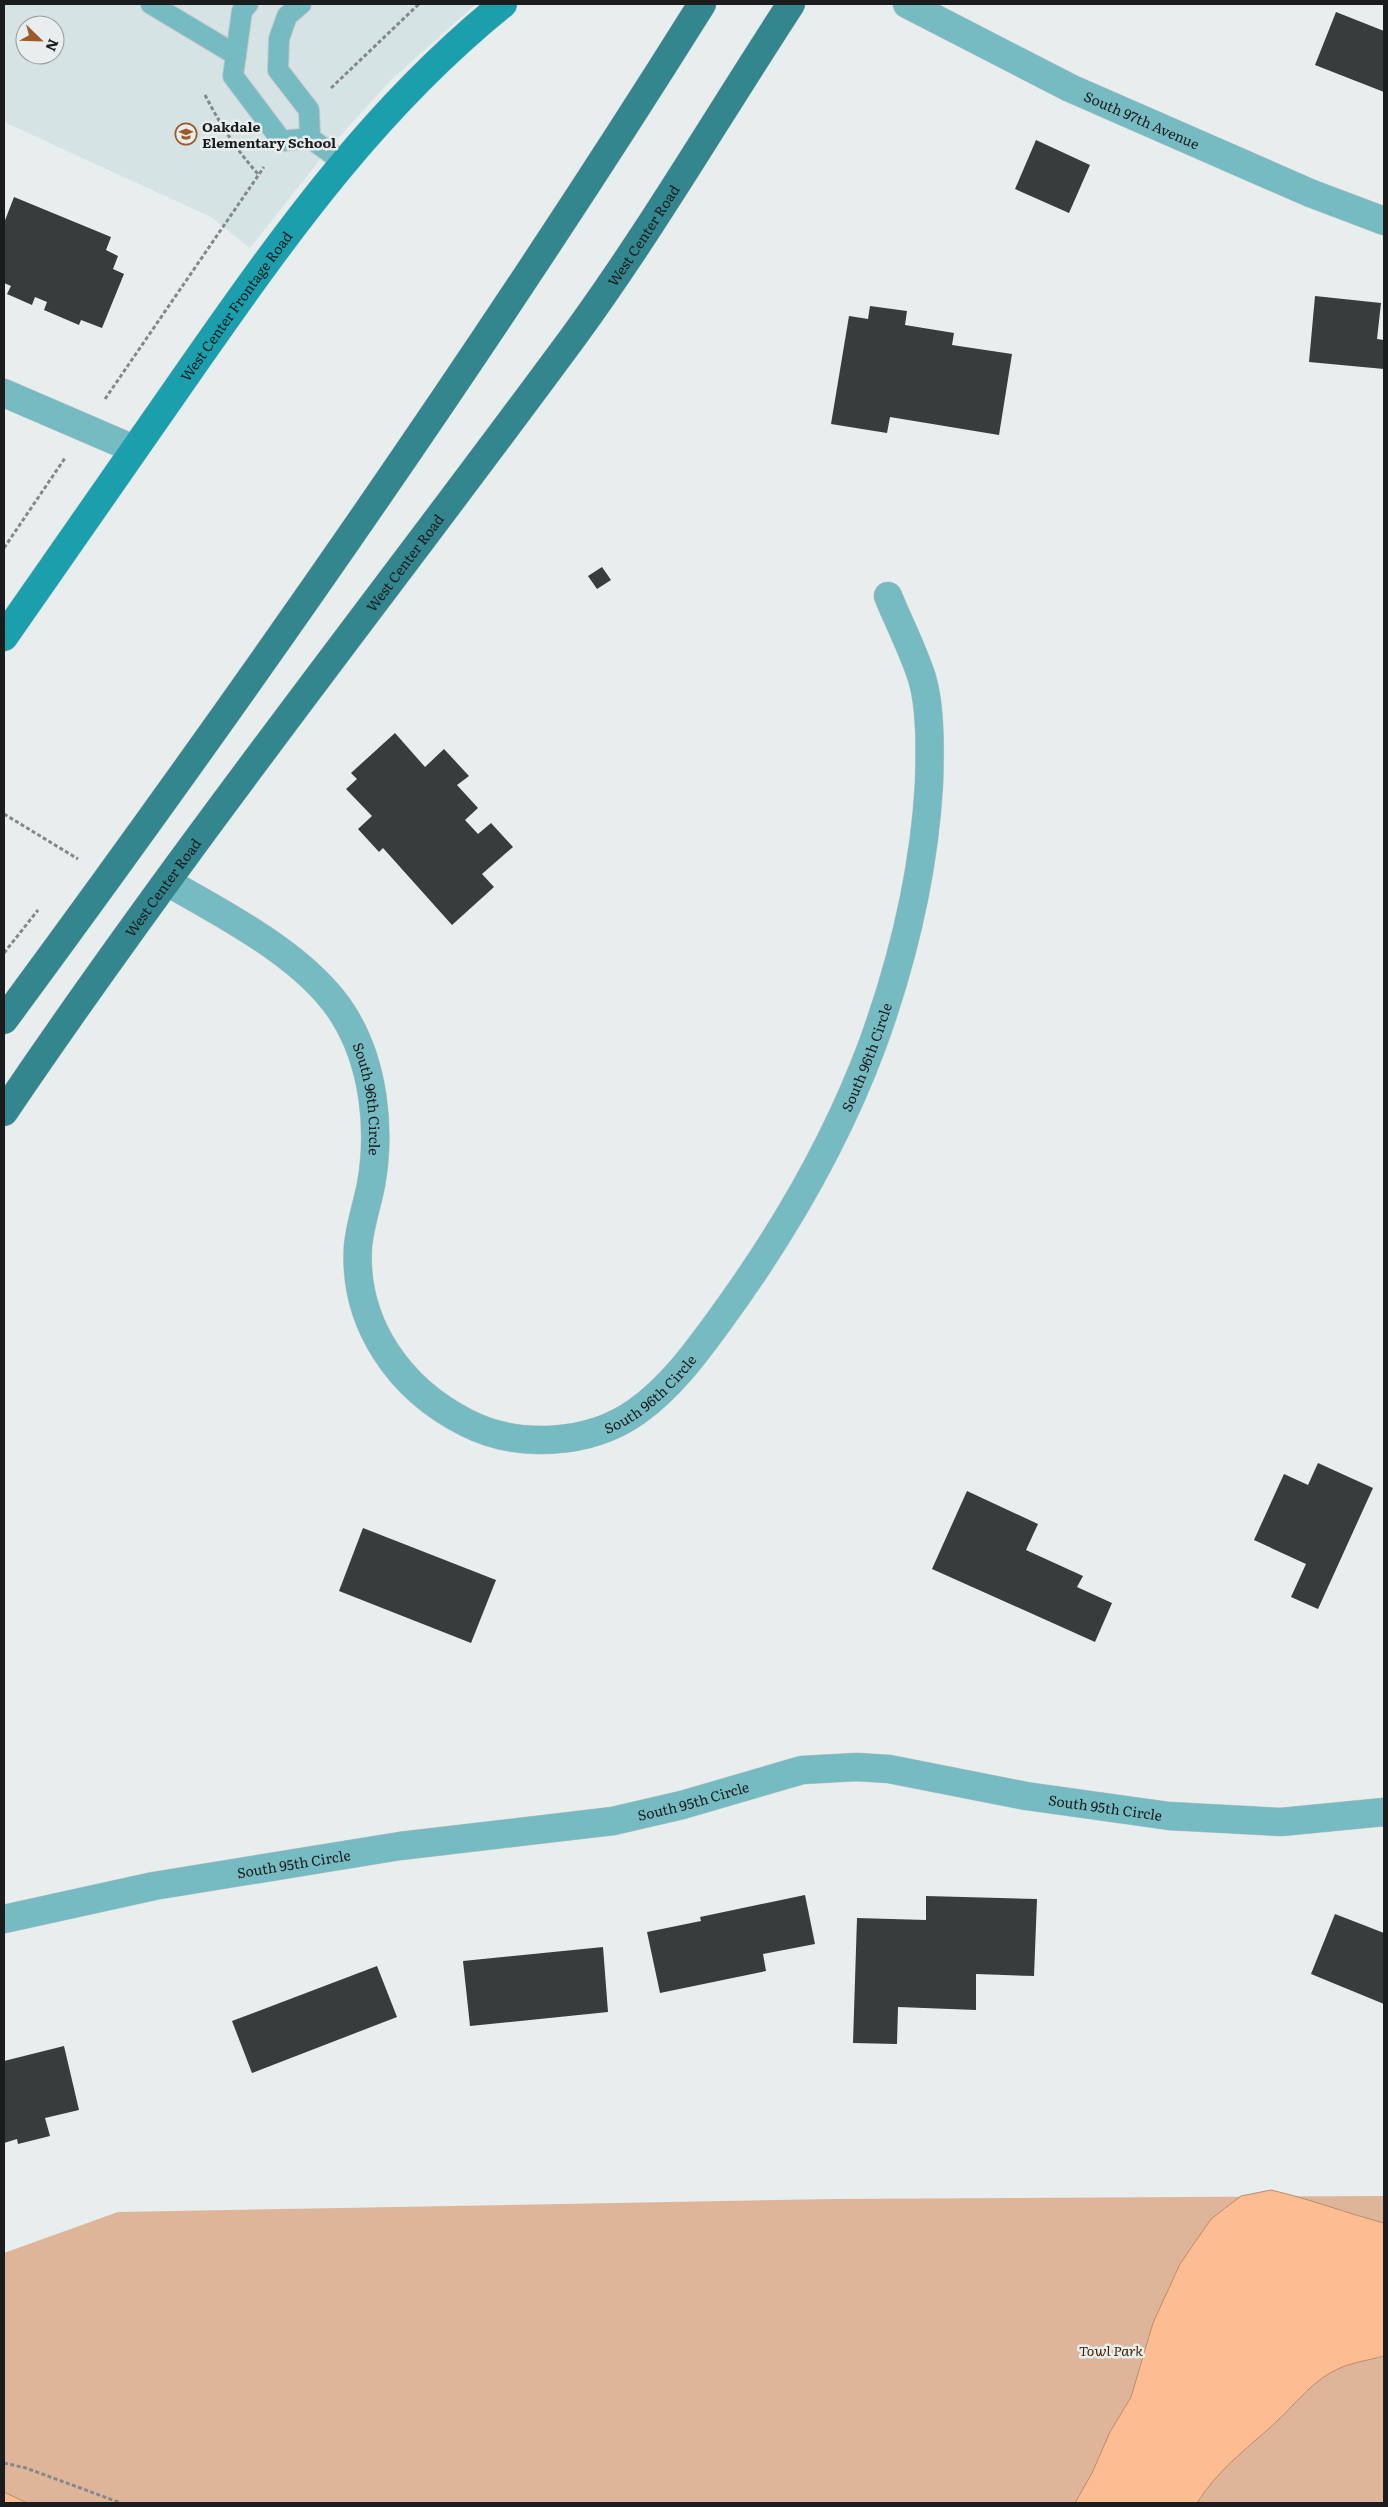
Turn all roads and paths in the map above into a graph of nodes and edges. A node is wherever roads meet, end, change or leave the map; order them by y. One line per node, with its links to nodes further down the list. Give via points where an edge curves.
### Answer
1 (151, 4): 9 (lane)
2 (248, 4): 9 (lane, via 242,12)
3 (301, 4): 10 (lane, via 287,16 279,39 278,70)
4 (420, 4): 10 (path)
5 (503, 4): 13 (street, West Center Frontage Road, via 435,63)
6 (702, 4): 24 (main road, via 535,263 344,544 170,792)
7 (791, 4): 23 (main road, West Center Road, via 576,333)
8 (907, 4): 14 (street, South 97th Avenue, via 1070,88 1310,193)
9 (236, 55): 12 (lane, via 233,76)
10 (309, 110): 11 (lane)
11 (310, 138): 12 (lane); 13 (lane)
12 (282, 141): 16 (path)
13 (342, 162): 17 (street, West Center Frontage Road, via 272,252)
14 (1384, 221)
15 (4, 393): 16 (street)
16 (85, 428): 17 (street); 18 (path)
17 (134, 449): 20 (street, West Center Frontage Road)
18 (4, 548)
19 (888, 596): 23 (street, South 96th Circle, via 922,679 927,706 929,781 924,839 914,896 896,971 872,1044 806,1189 744,1286 666,1387 635,1413 610,1426 578,1437 536,1441 495,1434 468,1424 427,1399 397,1369 376,1337 358,1280 358,1242 372,1181 376,1132 367,1067 344,1015 318,982 288,957)
20 (4, 638)
21 (4, 814): 22 (path)
22 (78, 860)
23 (167, 882): 25 (main road, West Center Road, via 47,1047)
24 (4, 1020)
25 (4, 1112)
26 (1384, 1812): 27 (street, South 95th Circle, via 1281,1822 1169,1816 1026,1796 889,1769 802,1770 682,1805 613,1821 400,1846 154,1886)
27 (4, 1919)
28 (4, 2463): 29 (path)
29 (120, 2503)

